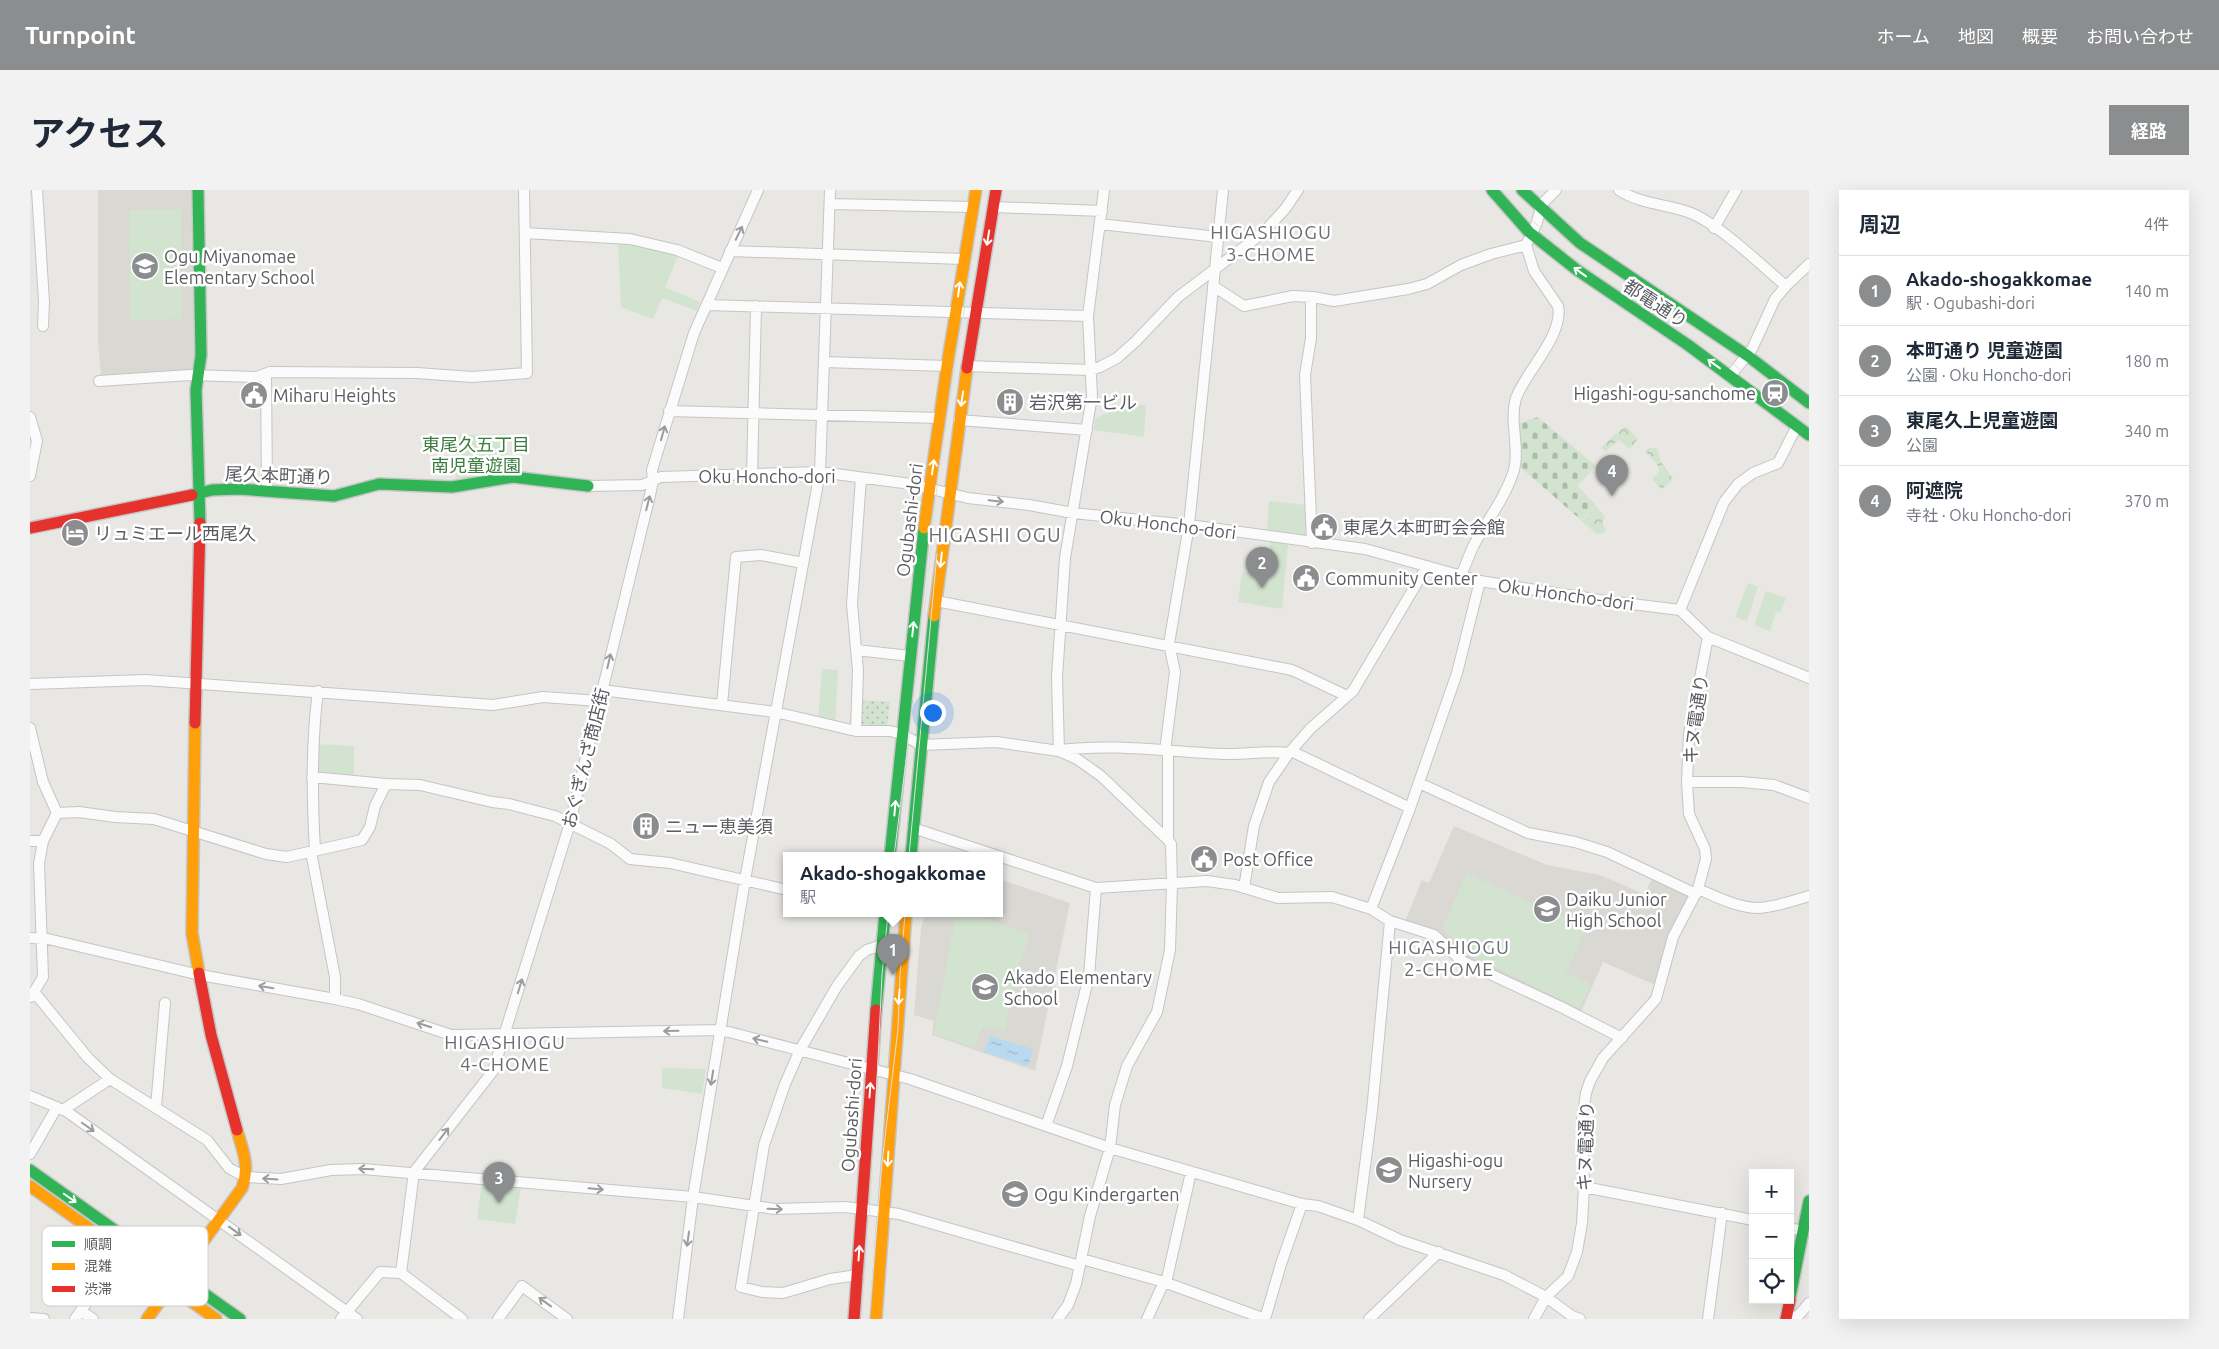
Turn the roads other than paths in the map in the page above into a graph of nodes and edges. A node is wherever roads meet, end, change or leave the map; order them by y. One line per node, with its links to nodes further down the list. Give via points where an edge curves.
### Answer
1 (37, 190): 42 (street)
2 (198, 190): 49 (main road, via 201,356)
3 (524, 190): 23 (street)
4 (758, 190): 27 (street, おぐぎんざ商店街, one-way to 4)
5 (830, 190): 16 (street)
6 (976, 190): 17 (main road, Ogubashi-dori)
7 (996, 190): 18 (main road, Ogubashi-dori)
8 (1104, 190): 20 (street)
9 (1223, 190): 25 (street)
10 (1298, 190): 31 (street, via 1264,232)
11 (1492, 190): 24 (main road, 都電通り)
12 (1522, 190): 19 (main road, 都電通り)
13 (1556, 190): 19 (street)
14 (1619, 190): 22 (street, via 1650,204 1689,212)
15 (1736, 190): 22 (street)
16 (830, 204): 17 (street); 28 (street)
17 (973, 207): 29 (main road, Ogubashi-dori)
18 (993, 207): 20 (street); 40 (main road, Ogubashi-dori, one-way to 40)
19 (1540, 208): 24 (street); 43 (main road, 都電通り, via 1603,260)
20 (1102, 212): 21 (street)
21 (1100, 224): 25 (street); 41 (street)
22 (1714, 228): 34 (street)
23 (525, 233): 30 (street, via 630,239 677,250); 48 (street, via 527,374 472,377 417,373)
24 (1532, 234): 26 (street); 50 (main road, 都電通り, one-way to 24, via 1590,280)
25 (1218, 237): 31 (street)
26 (1526, 245): 35 (street, via 1461,265 1417,287 1334,301); 77 (street, via 1534,271 1558,306 1559,313 1550,342 1516,400 1514,469 1501,500 1475,542)
27 (730, 251): 28 (street); 30 (street, おぐぎんざ商店街)
28 (828, 254): 29 (street); 38 (street)
29 (963, 259): 39 (main road, Ogubashi-dori, one-way to 29)
30 (722, 268): 36 (street, おぐぎんざ商店街)
31 (1215, 268): 33 (street); 47 (street, via 1178,297 1116,358)
32 (1807, 270): 34 (street)
33 (1214, 286): 35 (street, via 1244,306 1293,296); 72 (street)
34 (1786, 286): 43 (street, via 1775,300)
35 (1311, 297): 74 (street, via 1311,338 1305,375)
36 (707, 305): 37 (street); 53 (street, おぐぎんざ商店街, via 694,333)
37 (756, 306): 38 (street); 54 (street)
38 (826, 308): 39 (street); 44 (street)
39 (956, 312): 40 (street); 45 (main road, Ogubashi-dori)
40 (976, 313): 41 (street); 46 (main road, Ogubashi-dori)
41 (1088, 316): 47 (street)
42 (43, 326)
43 (1748, 356): 50 (street); 52 (main road, 都電通り)
44 (824, 362): 45 (street); 55 (street)
45 (947, 366): 57 (main road, Ogubashi-dori)
46 (967, 366): 47 (street); 58 (main road, Ogubashi-dori, one-way to 58)
47 (1090, 370): 60 (street, via 1092,396)
48 (266, 374): 49 (street, via 257,377); 68 (street)
49 (197, 375): 51 (street); 69 (main road)
50 (1730, 376): 59 (main road, 都電通り)
51 (99, 381)
52 (1809, 403)
53 (669, 411): 54 (street); 65 (street, おぐぎんざ商店街, one-way to 53, via 652,470)
54 (753, 414): 55 (street); 62 (street)
55 (822, 415): 57 (street); 61 (street)
56 (30, 418): 63 (street, via 37,441)
57 (940, 418): 67 (main road, Ogubashi-dori, one-way to 57)
58 (959, 420): 60 (street); 70 (main road, Ogubashi-dori)
59 (1804, 428): 80 (street, via 1778,463 1753,473 1738,484 1724,502)
60 (1087, 430): 71 (street)
61 (820, 472): 62 (street, Oku Honcho-dori); 64 (street, Oku Honcho-dori); 75 (street)
62 (752, 475): 65 (street, Oku Honcho-dori, via 661,476)
63 (30, 476)
64 (861, 478): 67 (street, Oku Honcho-dori); 84 (street, via 852,604)
65 (653, 481): 66 (street, Oku Honcho-dori, via 637,485); 89 (street, おぐぎんざ商店街, one-way to 65)
66 (588, 486): 68 (main road, 尾久本町通り, via 513,476 452,487 379,484 334,496)
67 (930, 489): 70 (street, Oku Honcho-dori); 85 (main road, Ogubashi-dori, one-way to 67)
68 (267, 491): 69 (main road, 尾久本町通り)
69 (200, 492): 73 (main road, 尾久本町通り); 87 (main road)
70 (948, 494): 71 (street, Oku Honcho-dori, one-way to 71); 79 (main road, Ogubashi-dori, one-way to 79)
71 (1073, 513): 72 (street, Oku Honcho-dori); 81 (street, via 1064,558)
72 (1190, 525): 74 (street, Oku Honcho-dori); 83 (street)
73 (30, 528)
74 (1312, 543): 76 (street, Oku Honcho-dori, via 1366,549)
75 (803, 564): 93 (street, via 761,555 736,557); 94 (street)
76 (1427, 566): 77 (street, Oku Honcho-dori); 91 (street, via 1375,656)
77 (1461, 576): 78 (street, Oku Honcho-dori)
78 (1480, 582): 80 (street, Oku Honcho-dori); 105 (street, via 1457,673)
79 (936, 601): 81 (street); 98 (main road, Ogubashi-dori)
80 (1680, 610): 82 (street)
81 (1061, 623): 83 (street); 99 (street, via 1057,677)
82 (1708, 638): 86 (street); 103 (street, キヌ電通り, via 1689,734)
83 (1169, 644): 91 (street, via 1292,670); 100 (street, via 1175,672)
84 (856, 650): 85 (street); 96 (street)
85 (910, 656): 97 (main road, Ogubashi-dori)
86 (1809, 678)
87 (197, 683): 88 (street, via 104,680); 90 (street); 111 (main road)
88 (30, 684)
89 (602, 690): 92 (street, おぐぎんざ商店街); 93 (street)
90 (318, 691): 92 (street, via 493,705 543,697); 102 (street)
91 (1347, 696): 101 (street)
92 (600, 701): 109 (street, おぐぎんざ商店街)
93 (722, 704): 94 (street)
94 (775, 712): 96 (street); 120 (street)
95 (30, 728): 108 (street, via 43,782)
96 (856, 731): 97 (street)
97 (902, 734): 98 (street); 116 (main road, Ogubashi-dori, one-way to 97)
98 (920, 745): 99 (street, via 996,742); 110 (main road, Ogubashi-dori)
99 (1059, 751): 100 (street, via 1109,746); 112 (street, via 1101,776)
100 (1167, 751): 101 (street, via 1227,754); 112 (street)
101 (1290, 752): 107 (street); 123 (street, via 1269,782 1254,826)
102 (312, 777): 104 (street); 115 (street)
103 (1687, 782): 106 (street, via 1774,785); 125 (street, キヌ電通り, via 1688,814 1705,849 1706,859)
104 (386, 784): 109 (street, via 420,785 509,804); 115 (street, via 362,840)
105 (1419, 784): 107 (street); 125 (street, via 1528,833 1607,852)
106 (1809, 798)
107 (1410, 808): 127 (street)
108 (57, 813): 111 (street, via 154,819); 114 (street)
109 (570, 823): 120 (street, via 611,844 630,859 670,863); 139 (street, おぐぎんざ商店街, one-way to 109)
110 (913, 828): 117 (main road, Ogubashi-dori); 118 (street)
111 (192, 830): 115 (street, via 266,854 287,857); 134 (main road, via 192,934)
112 (1168, 840): 121 (street, via 1171,844)
113 (30, 841): 114 (street)
114 (43, 841): 132 (street, via 39,864)
115 (313, 852): 136 (street, via 335,977)
116 (890, 852)
117 (911, 852)
118 (986, 852)
119 (1003, 858): 122 (street)
120 (745, 880): 124 (street); 138 (street)
121 (1172, 884): 122 (street); 123 (street, via 1207,881); 149 (street, via 1170,950 1157,1012 1127,1066 1115,1105)
122 (1096, 888): 148 (street, via 1089,976 1067,1066)
123 (1244, 888): 127 (street, via 1278,898 1332,896)
124 (783, 889)
125 (1697, 892): 126 (street, via 1758,908); 140 (street, キヌ電通り, via 1673,937 1656,999)
126 (1809, 896)
127 (1371, 909): 130 (street)
128 (885, 917): 133 (main road, Ogubashi-dori)
129 (906, 917): 143 (main road, one-way to 143)
130 (1390, 921): 140 (street, via 1434,935 1462,961); 166 (street)
131 (30, 938): 132 (street)
132 (41, 938): 134 (street); 135 (street, via 43,978)
133 (882, 946): 141 (street, via 859,956 837,986); 142 (main road, Ogubashi-dori)
134 (200, 975): 136 (street, one-way to 134); 154 (main road, via 225,1092 247,1165)
135 (32, 994): 144 (street)
136 (335, 999): 139 (street, one-way to 136, via 451,1035)
137 (165, 1004): 146 (street)
138 (720, 1030): 139 (street, one-way to 139); 141 (street, one-way to 138); 157 (street, one-way to 157)
139 (506, 1033): 152 (street, おぐぎんざ商店街, one-way to 139, via 493,1071)
140 (1622, 1038): 156 (street, キヌ電通り, via 1603,1058 1586,1092 1582,1121)
141 (800, 1050): 142 (street); 160 (street, via 764,1145)
142 (871, 1070): 143 (street); 161 (main road, Ogubashi-dori, one-way to 142)
143 (893, 1075): 148 (street); 162 (main road, one-way to 162)
144 (110, 1079): 146 (street); 147 (street)
145 (30, 1096): 147 (street)
146 (156, 1107): 154 (street, via 207,1140 229,1168)
147 (60, 1108): 150 (street); 164 (street, one-way to 164)
148 (1046, 1126): 149 (street)
149 (1110, 1148): 153 (street); 173 (street, via 1090,1216)
150 (30, 1154)
151 (30, 1170): 168 (main road, one-way to 168)
152 (414, 1172): 154 (street, one-way to 154, via 363,1169 331,1170 293,1179); 157 (street, one-way to 157); 174 (street)
153 (1191, 1172): 159 (street); 177 (street)
154 (246, 1177): 164 (main road, via 242,1188)
155 (30, 1186): 167 (main road)
156 (1584, 1186): 163 (street); 179 (street, キヌ電通り, via 1577,1252 1568,1276)
157 (693, 1198): 160 (street); 197 (street, one-way to 197)
158 (1809, 1201): 170 (main road)
159 (1302, 1204): 166 (street); 202 (street)
160 (753, 1207): 161 (street, one-way to 161, via 775,1210); 175 (street, via 741,1287 783,1293 830,1279)
161 (862, 1209): 162 (street); 175 (main road, Ogubashi-dori, one-way to 161)
162 (885, 1213): 173 (street); 199 (main road)
163 (1722, 1213): 165 (street); 206 (street)
164 (218, 1218): 171 (main road); 185 (street, one-way to 185)
165 (1749, 1219)
166 (1358, 1220): 172 (street, via 1400,1240)
167 (86, 1226)
168 (110, 1226)
169 (1794, 1229): 170 (street)
170 (1803, 1230): 176 (main road)
171 (208, 1232)
172 (1439, 1252): 179 (street, via 1504,1275); 203 (street)
173 (1081, 1263): 177 (street); 200 (street, via 1074,1291)
174 (401, 1274): 185 (street, via 380,1272); 194 (street)
175 (858, 1275): 198 (main road, Ogubashi-dori)
176 (1794, 1278)
177 (1165, 1282): 201 (street); 202 (street)
178 (208, 1296): 192 (main road)
179 (1546, 1297): 204 (street, キヌ電通り); 205 (street)
180 (1809, 1303): 187 (street, via 1797,1318)
181 (1789, 1304): 187 (main road)
182 (156, 1306): 190 (main road)
183 (198, 1306): 191 (main road)
184 (78, 1315): 189 (street)
185 (344, 1315): 193 (street)
186 (30, 1318): 188 (street)
187 (1786, 1318)
188 (44, 1319)
189 (93, 1319)
190 (147, 1319)
191 (216, 1319)
192 (240, 1319)
193 (357, 1319)
194 (462, 1319)
195 (498, 1319): 196 (street, one-way to 195, via 522,1286)
196 (567, 1319)
197 (678, 1319)
198 (854, 1319)
199 (876, 1319)
200 (1058, 1319)
201 (1147, 1319)
202 (1265, 1319)
203 (1369, 1319)
204 (1534, 1319)
205 (1580, 1319)
206 (1708, 1319)

